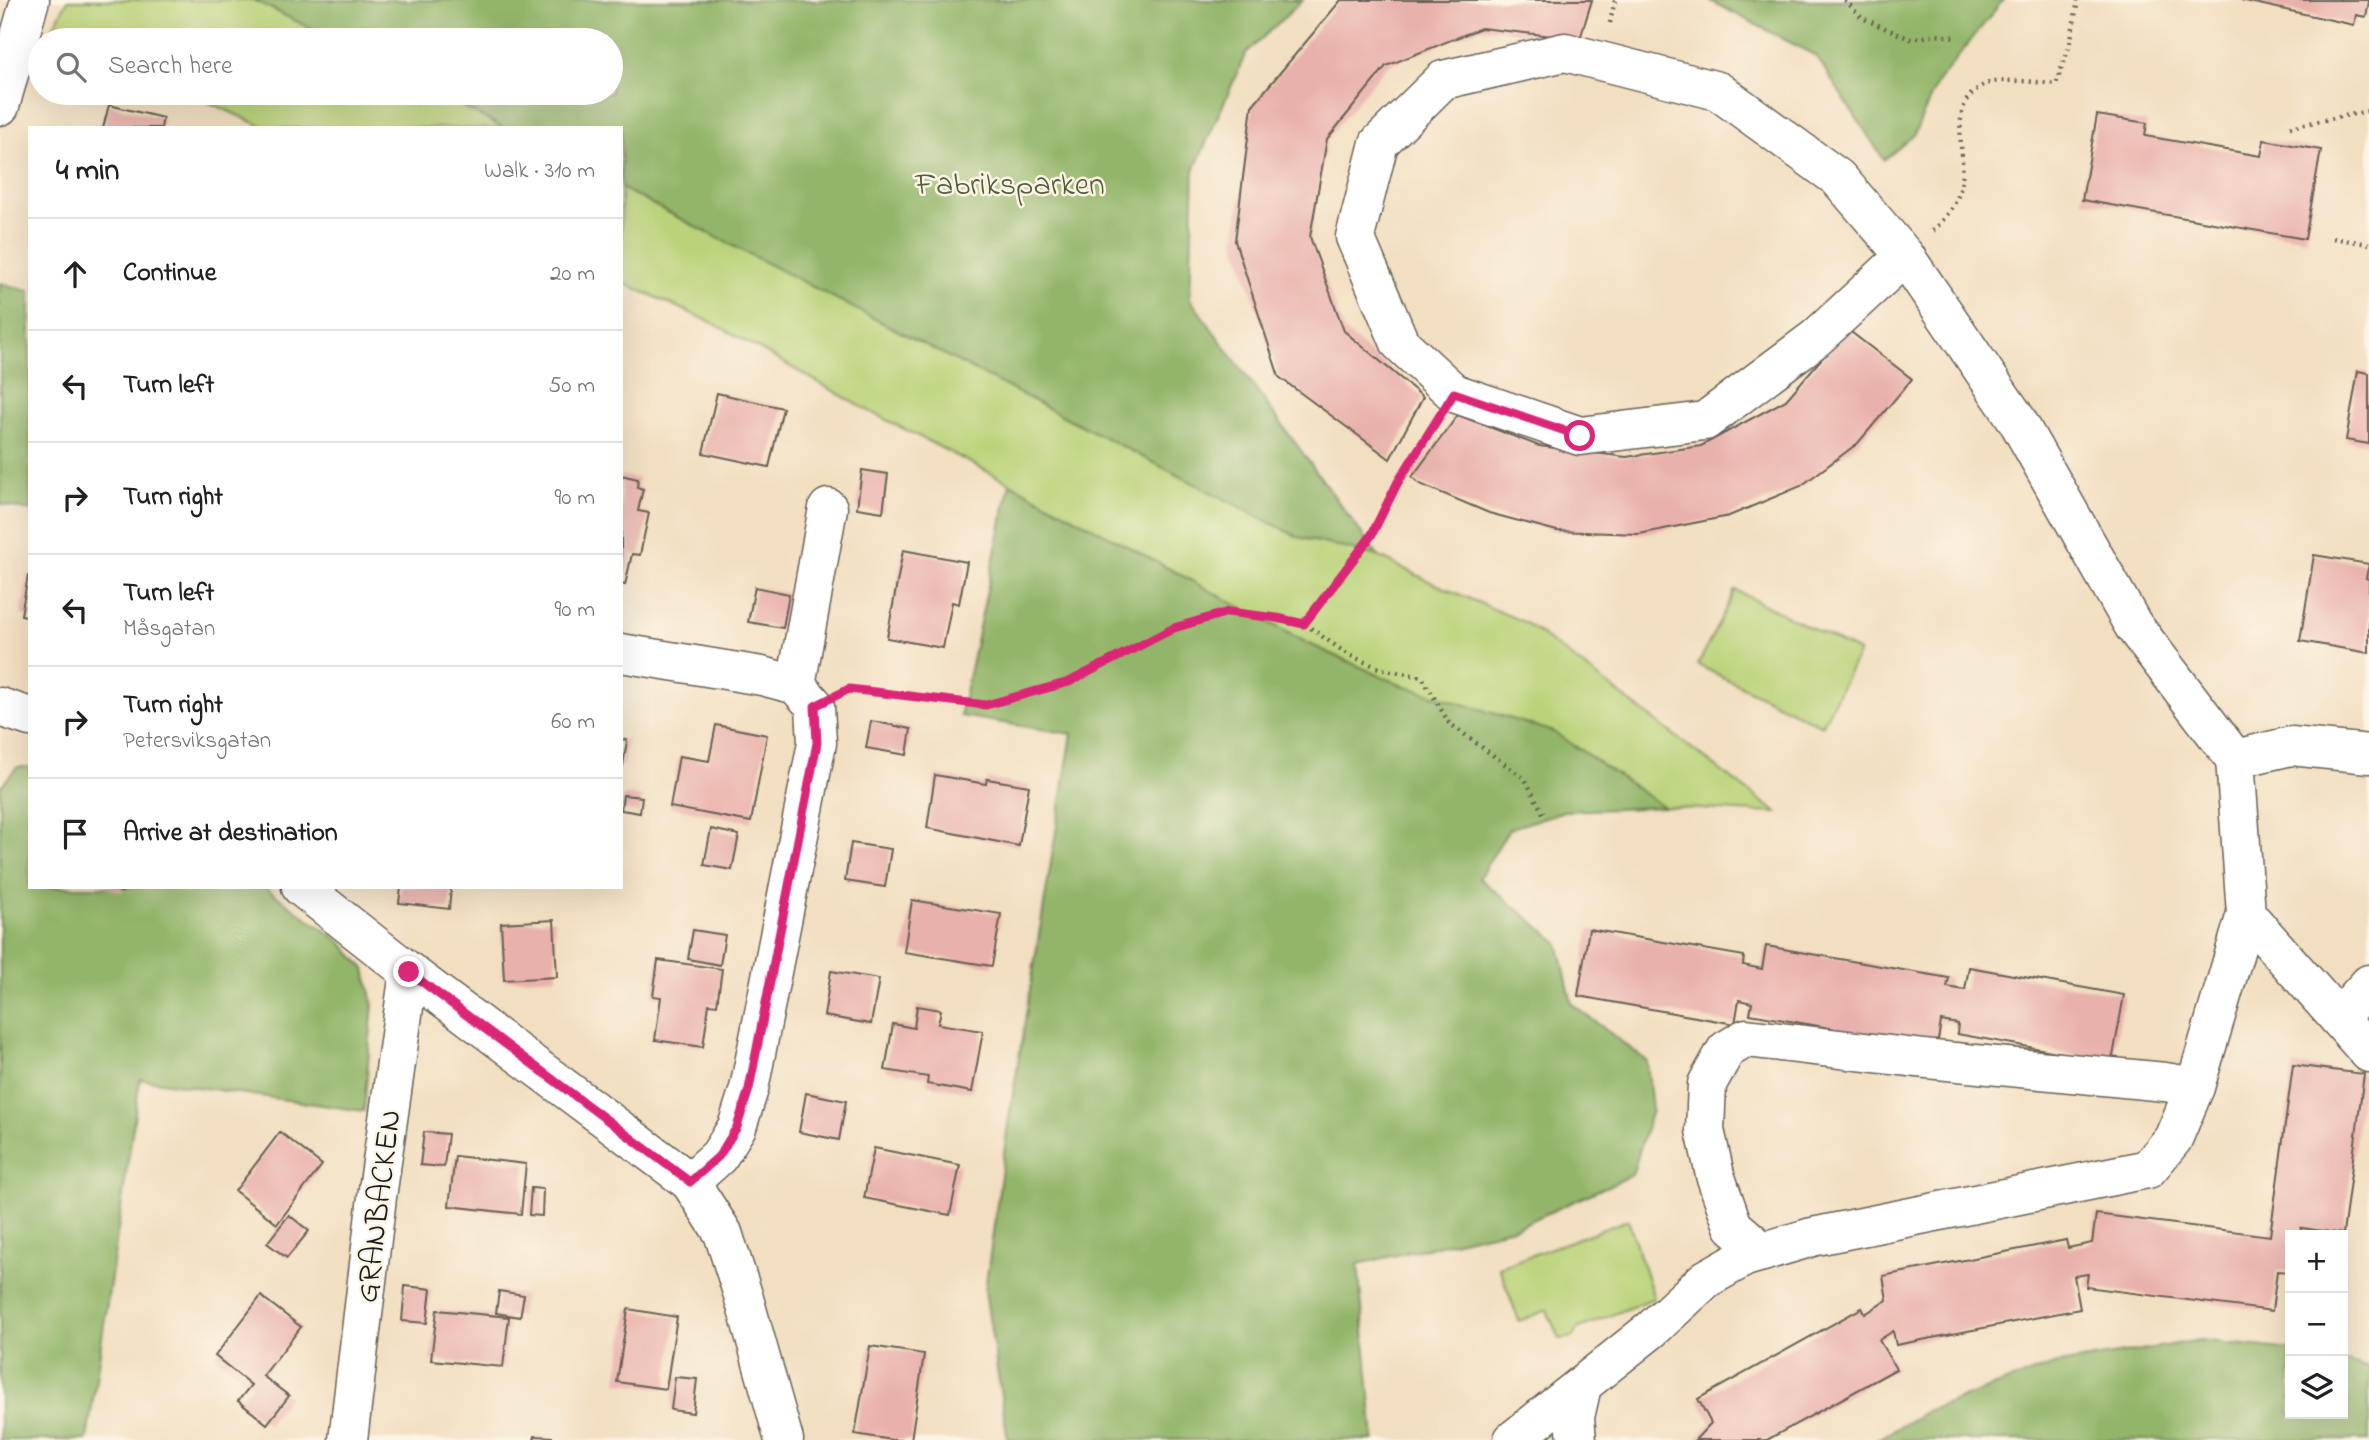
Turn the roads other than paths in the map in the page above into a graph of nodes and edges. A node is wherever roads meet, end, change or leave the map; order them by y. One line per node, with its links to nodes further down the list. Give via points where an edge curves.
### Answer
1 (30, 0): 2 (street)
2 (0, 106)
3 (1905, 256): 3 (street, via 1838,178 1718,91 1565,52 1443,80 1379,143 1354,237 1400,343 1454,393 1580,436 1705,421 1816,338); 10 (street, via 2017,420 2133,625)
4 (828, 509): 6 (street)
5 (623, 653): 6 (street, via 762,676)
6 (806, 695): 18 (street, via 817,743 749,1089 737,1127 719,1156)
7 (0, 707): 8 (street)
8 (28, 716)
9 (2369, 754): 10 (street, via 2291,746)
10 (2235, 759): 12 (street)
11 (304, 889): 13 (street)
12 (2246, 914): 15 (street); 17 (street)
13 (409, 972): 18 (street); 21 (street, GRANBACKEN)
14 (2369, 984): 15 (street)
15 (2338, 1018): 16 (street)
16 (2369, 1053)
17 (2195, 1087): 19 (street, via 2173,1139 2148,1169 1825,1234); 19 (street, via 1746,1038 1727,1050 1707,1084 1706,1130 1715,1175 1733,1226)
18 (690, 1182): 22 (street, via 723,1233)
19 (1763, 1252): 20 (street, via 1706,1279)
20 (1582, 1386): 23 (street); 24 (street, via 1574,1417)
21 (348, 1440)
22 (784, 1440)
23 (1513, 1440)
24 (1577, 1440)

